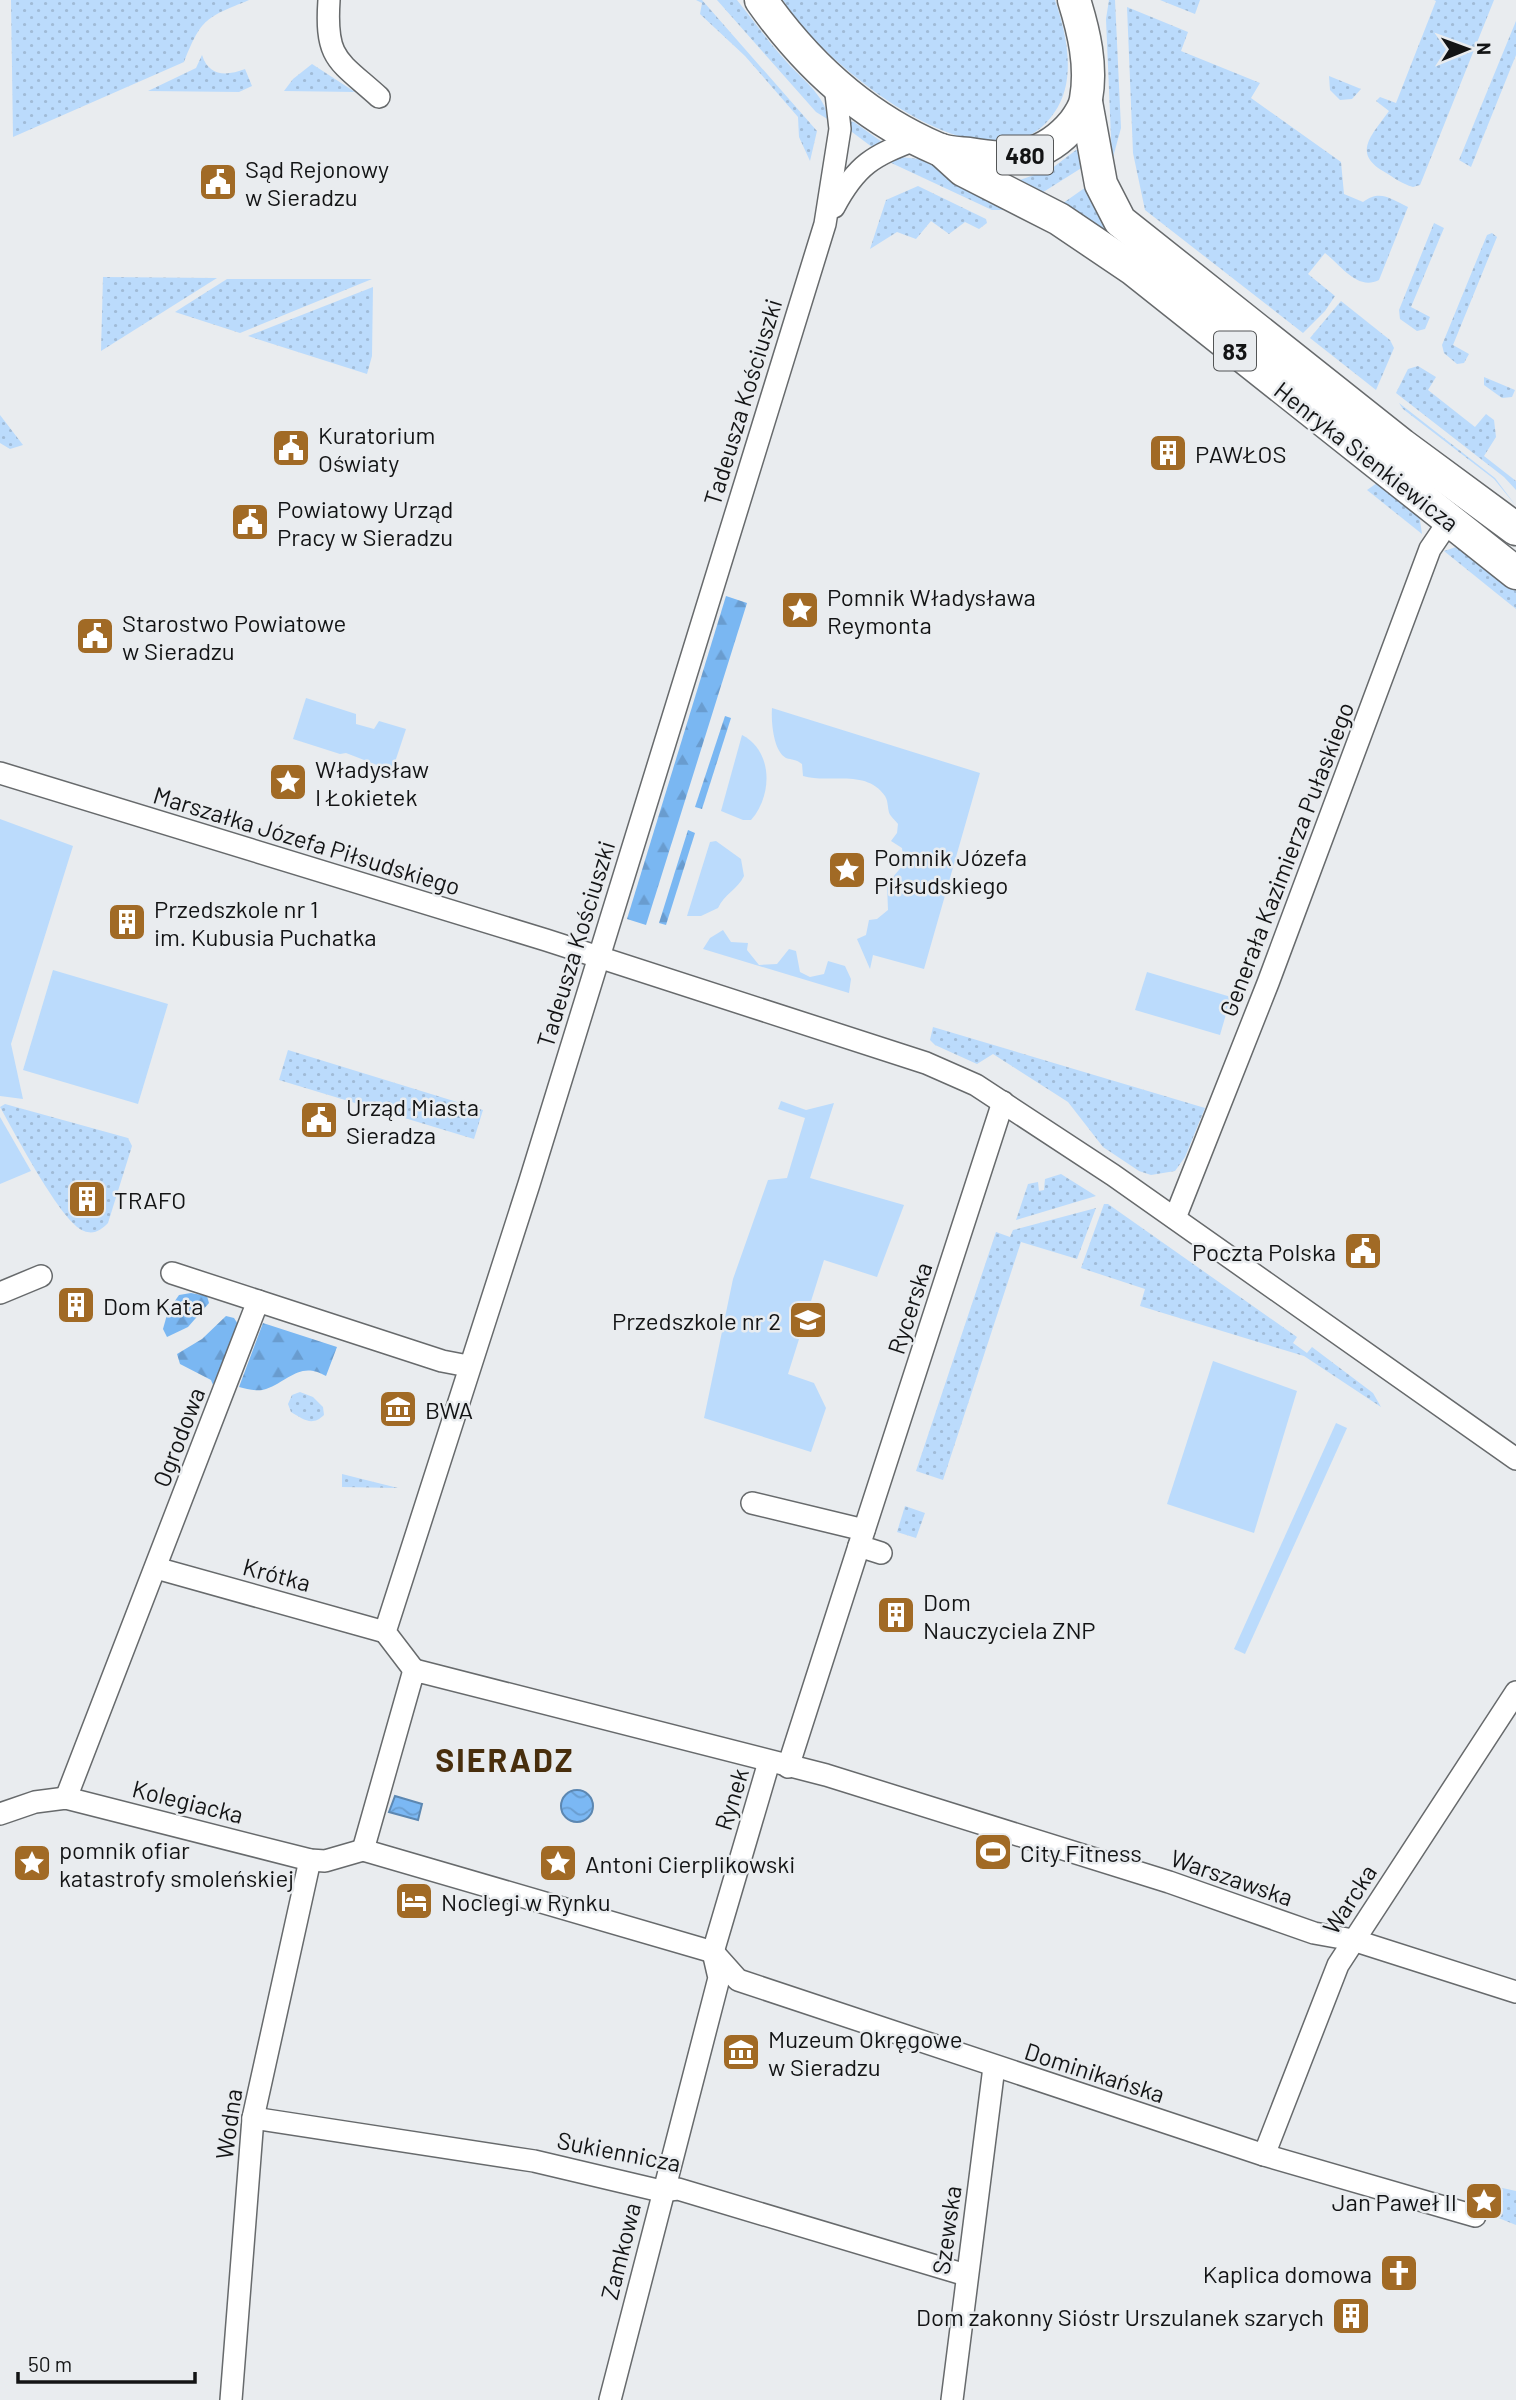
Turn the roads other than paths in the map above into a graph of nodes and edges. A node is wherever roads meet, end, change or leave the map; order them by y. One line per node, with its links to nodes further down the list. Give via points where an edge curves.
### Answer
1 (329, 0): 7 (street, via 331,49)
2 (761, 0): 6 (main road, 83, via 789,38)
3 (1074, 0): 5 (main road)
4 (1099, 0): 5 (main road)
5 (1088, 65): 8 (main road, Henryka Sienkiewicza)
6 (835, 85): 9 (main road, 83, via 873,113); 10 (street, Tadeusza Kościuszki, via 840,129)
7 (379, 97)
8 (1086, 102): 9 (main road, 480, via 1065,134 1029,154 994,160); 12 (main road, Henryka Sienkiewicza / 83, via 1101,184 1120,220 1402,445)
9 (929, 144): 10 (street, Tadeusza Kościuszki, via 872,157 846,183); 11 (main road, Henryka Sienkiewicza / 83, via 963,170 1059,219 1133,269)
10 (825, 224): 15 (street, Tadeusza Kościuszki)
11 (1449, 521): 13 (main road, Henryka Sienkiewicza / 83); 17 (street, Generała Kazimierza Pułaskiego, via 1430,548)
12 (1516, 529)
13 (1516, 573)
14 (0, 773): 15 (street, Marszałka Józefa Piłsudskiego)
15 (599, 957): 16 (street, Marszałka Józefa Piłsudskiego, via 919,1060); 22 (street, Tadeusza Kościuszki)
16 (1003, 1102): 17 (street, Marszałka Józefa Piłsudskiego); 25 (street, Rycerska)
17 (1175, 1218): 23 (street, Marszałka Józefa Piłsudskiego)
18 (172, 1273): 21 (street)
19 (41, 1276): 20 (street)
20 (0, 1293)
21 (258, 1301): 22 (street); 27 (street, Ogrodowa)
22 (468, 1366): 28 (street, Tadeusza Kościuszki)
23 (1516, 1459)
24 (752, 1503): 25 (street)
25 (862, 1538): 26 (street); 31 (street, Rycerska)
26 (881, 1553)
27 (156, 1568): 28 (street, Krótka); 32 (street, Ogrodowa)
28 (385, 1632): 29 (street)
29 (414, 1670): 31 (street, Rynek); 34 (street)
30 (1516, 1692): 36 (street, Warcka)
31 (779, 1765): 36 (street, Warszawska, via 1005,1830 1314,1933); 37 (street, Rynek)
32 (66, 1798): 33 (street, Kolegiacka); 35 (street, Kolegiacka)
33 (0, 1814)
34 (363, 1850): 35 (street, Kolegiacka, via 326,1861); 37 (street)
35 (310, 1860): 40 (street, Wodna)
36 (1353, 1940): 38 (street, Warszawska); 41 (street, Warcka, via 1338,1965)
37 (713, 1952): 39 (street, Dominikańska, via 738,1980); 42 (street, Zamkowa, via 719,1978)
38 (1516, 1992)
39 (994, 2067): 41 (street, Dominikańska); 44 (street, Szewska)
40 (253, 2118): 42 (street, Sukiennicza, via 534,2161); 45 (street, Wodna)
41 (1264, 2155): 43 (street, Dominikańska)
42 (662, 2190): 44 (street, Sukiennicza, via 678,2189 721,2201); 46 (street, Zamkowa)
43 (1475, 2216)
44 (966, 2275): 47 (street, Szewska)
45 (231, 2400)
46 (610, 2400)
47 (952, 2400)

